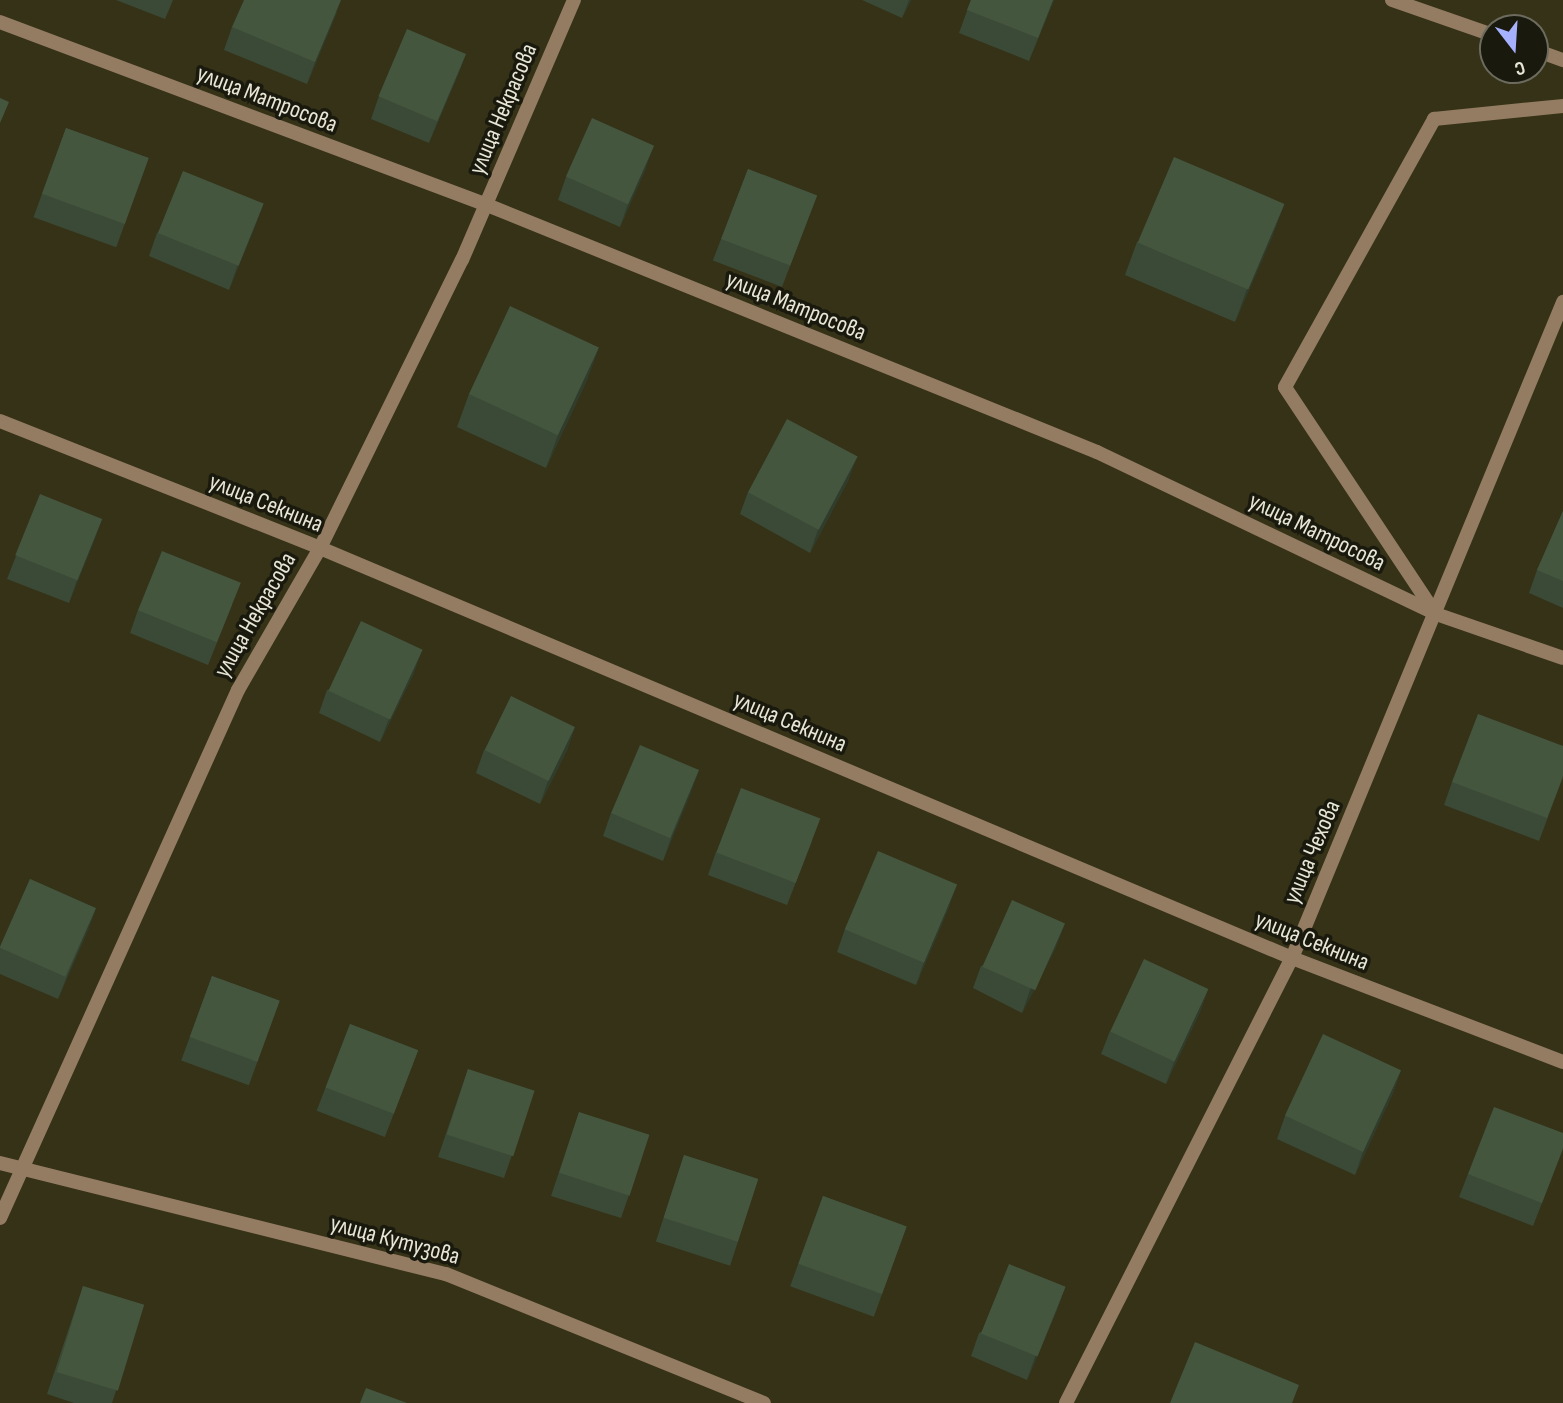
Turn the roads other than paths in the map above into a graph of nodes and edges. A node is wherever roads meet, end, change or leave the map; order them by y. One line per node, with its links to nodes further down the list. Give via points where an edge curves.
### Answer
1 (575, 0): 6 (street, улица Некрасова)
2 (1392, 0): 4 (street)
3 (0, 22): 6 (street, улица Матросова)
4 (1479, 30)
5 (1563, 106): 10 (street, via 1434,119 1285,387)
6 (487, 205): 9 (street, улица Некрасова); 10 (street, улица Матросова, via 1097,452)
7 (1563, 302): 10 (street, улица Чехова, via 1535,357)
8 (0, 421): 9 (street, улица Секнина)
9 (320, 548): 12 (street, улица Секнина); 15 (street, улица Некрасова, via 238,690 132,937)
10 (1436, 614): 11 (street, улица Матросова); 12 (street, улица Чехова)
11 (1563, 658)
12 (1292, 958): 13 (street, улица Секнина); 18 (street, улица Чехова)
13 (1563, 1062)
14 (0, 1163): 15 (street, улица Кутузова)
15 (19, 1170): 16 (street, улица Некрасова); 17 (street, улица Кутузова, via 446,1274)
16 (0, 1218)
17 (764, 1403)
18 (1066, 1403)

